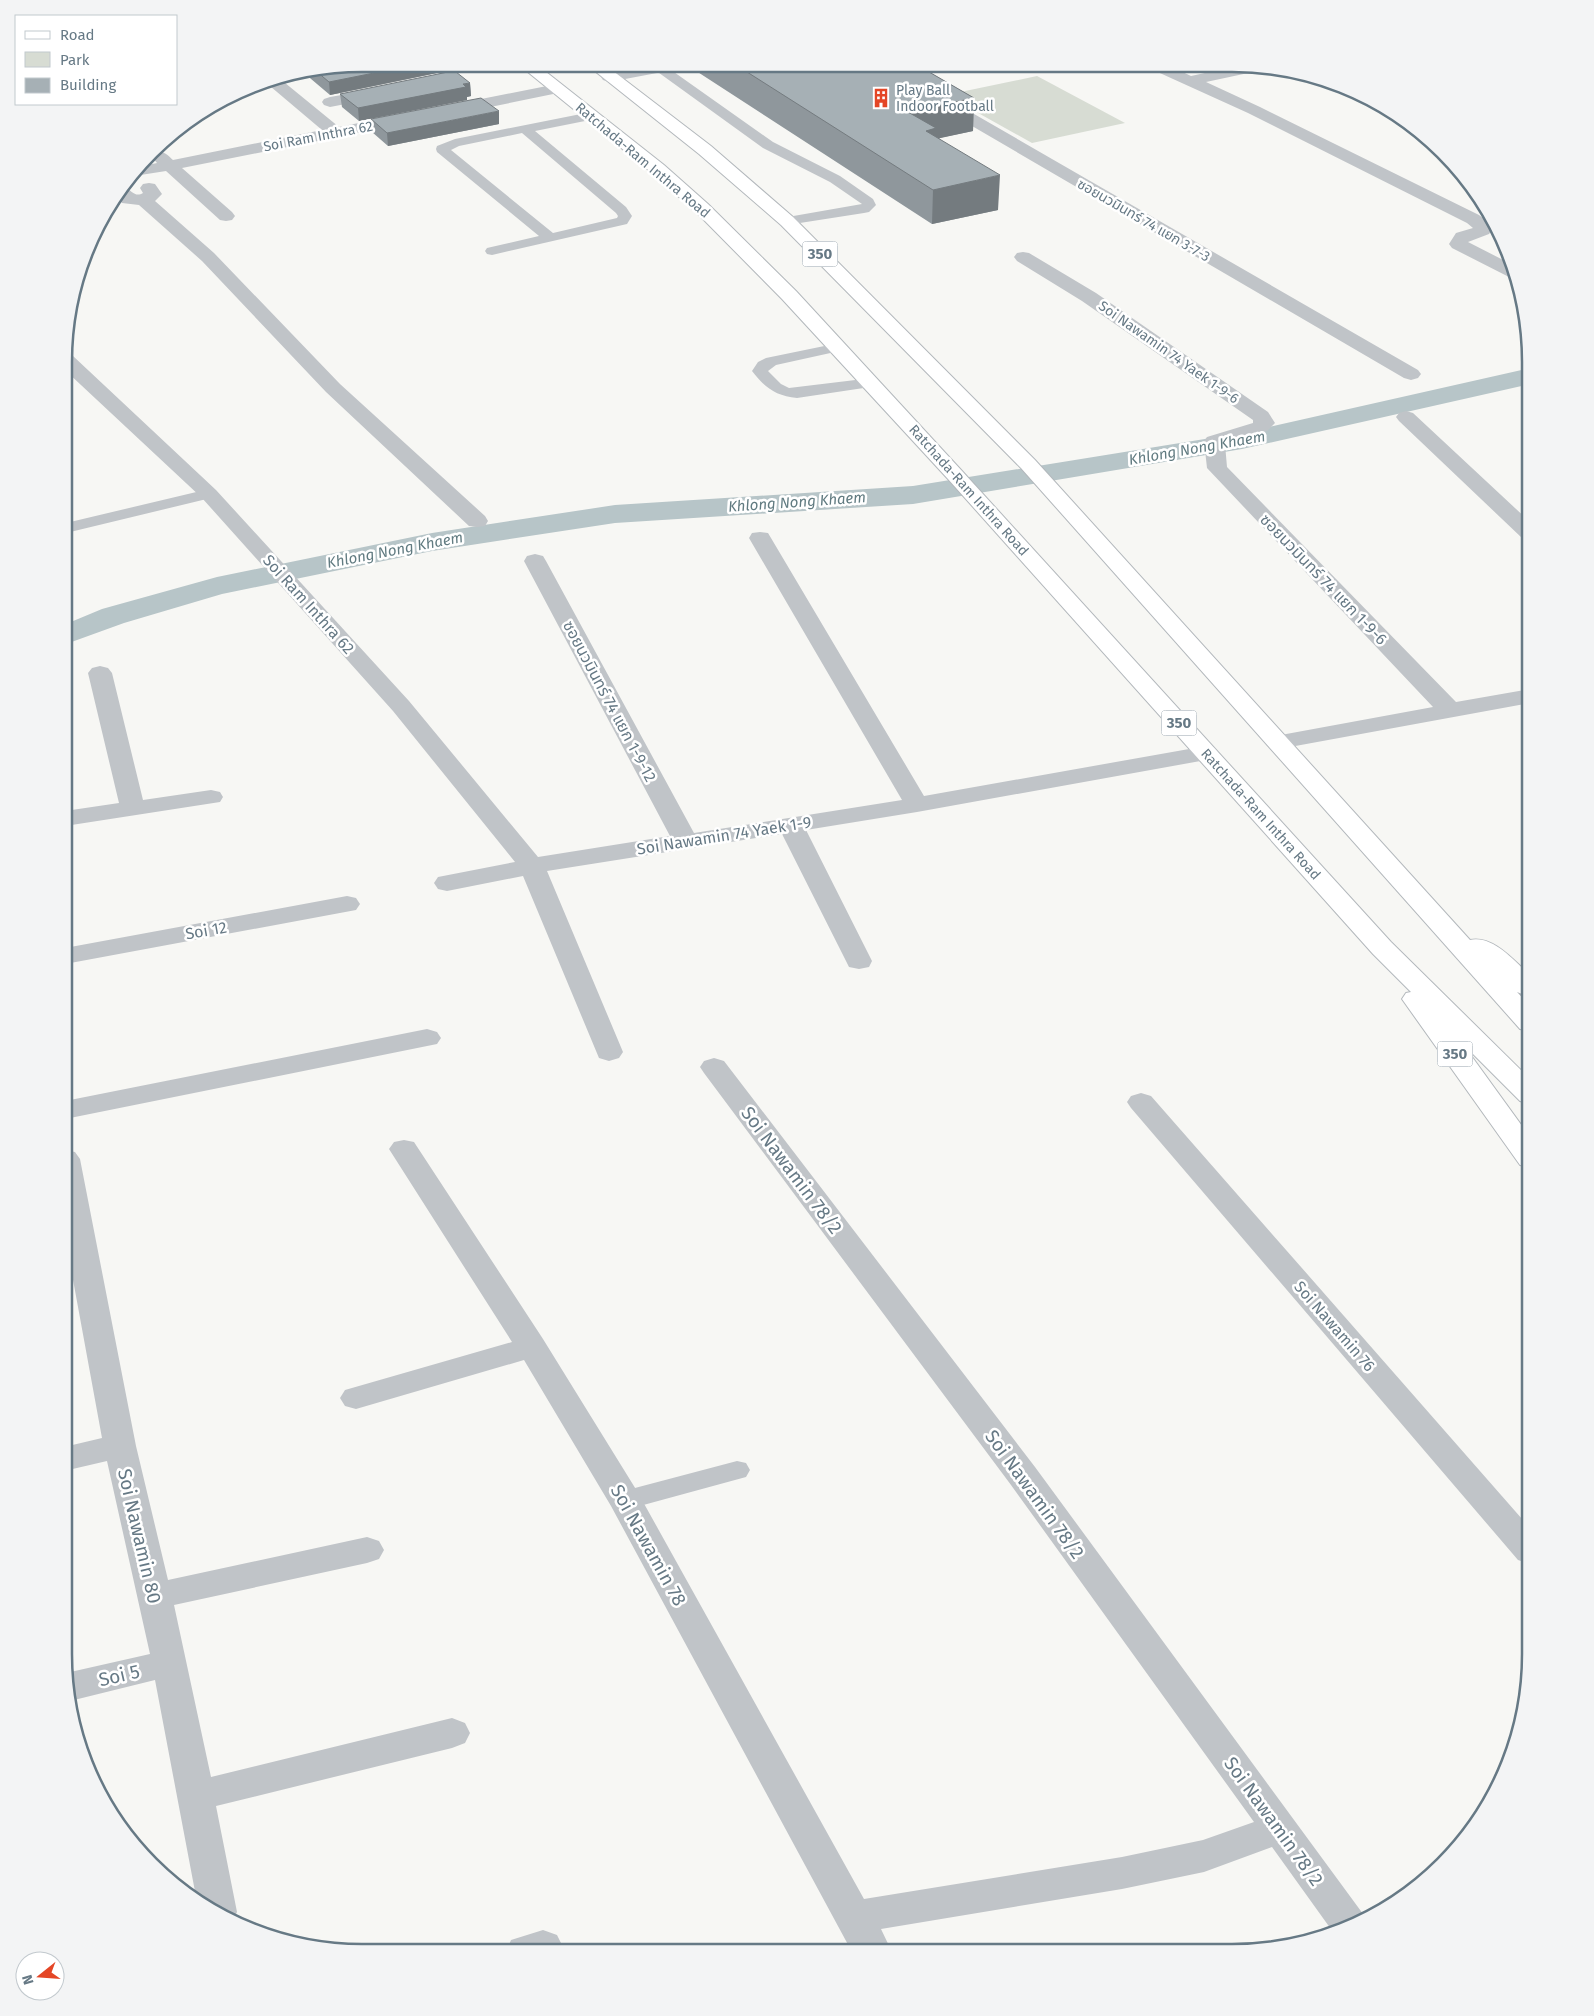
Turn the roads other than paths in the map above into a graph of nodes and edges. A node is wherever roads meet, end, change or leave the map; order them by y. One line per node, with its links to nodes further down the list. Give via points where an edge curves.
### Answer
1 (447, 72): 13 (street, via 443,80)
2 (536, 72): 11 (main road, Ratchada-Ram Inthra Road / 350)
3 (603, 72): 8 (main road, 350)
4 (635, 72): 8 (street)
5 (674, 72): 24 (lane, via 755,136 835,180 869,205 864,209)
6 (1169, 72): 9 (street)
7 (1232, 72): 9 (street)
8 (609, 77): 24 (main road, 350, via 705,150)
9 (1188, 81): 28 (street, via 1254,110 1473,219 1483,230 1462,237 1458,244)
10 (278, 85): 15 (street)
11 (557, 89): 14 (main road, Ratchada-Ram Inthra Road / 350); 15 (street, Soi Ram Inthra 62)
12 (927, 94): 31 (street, ซอยนวมินทร์ 74 แยก 3-7-3)
13 (330, 102)
14 (596, 120): 16 (lane); 29 (main road, Ratchada-Ram Inthra Road / 350, via 702,208)
15 (336, 133): 18 (street, Soi Ram Inthra 62)
16 (530, 134): 25 (lane, via 622,210 625,216 613,224); 25 (lane, via 454,143 442,149)
17 (158, 156): 18 (street)
18 (169, 165): 19 (street, Soi Ram Inthra 62); 23 (street)
19 (143, 172)
20 (139, 177): 22 (street, via 153,194)
21 (125, 196): 22 (street)
22 (144, 200): 36 (street, via 208,257 333,388)
23 (226, 216)
24 (787, 221): 44 (main road, 350, via 1049,486)
25 (550, 238): 26 (lane)
26 (492, 251)
27 (1023, 257): 34 (street, Soi Nawamin 74 Yaek 1-9-6, via 1096,302 1261,416 1265,423 1260,428)
28 (1506, 268)
29 (839, 347): 32 (main road, Ratchada-Ram Inthra Road / 350); 32 (lane, via 771,361 760,371 777,390 787,393)
30 (72, 366): 35 (street, Soi Ram Inthra 62)
31 (1411, 374)
32 (872, 383): 45 (main road, Ratchada-Ram Inthra Road / 350)
33 (1406, 417): 37 (street)
34 (1214, 441): 43 (street, ซอยนวมินทร์ 74 แยก 1-9-6, via 1217,468)
35 (209, 494): 38 (lane); 52 (street, Soi Ram Inthra 62, via 401,706)
36 (477, 522)
37 (1522, 526)
38 (72, 527)
39 (760, 538): 47 (street)
40 (535, 561): 51 (street, ซอยนวมินทร์ 74 แยก 1-9-12)
41 (100, 673): 48 (street)
42 (1522, 697): 43 (street)
43 (1450, 710): 44 (street)
44 (1279, 742): 54 (main road, 350)
45 (1206, 753): 47 (street, Soi Nawamin 74 Yaek 1-9); 56 (main road, Ratchada-Ram Inthra Road / 350)
46 (211, 797): 48 (street)
47 (917, 805): 50 (street, Soi Nawamin 74 Yaek 1-9)
48 (133, 809): 49 (street)
49 (72, 818)
50 (790, 824): 51 (street, Soi Nawamin 74 Yaek 1-9); 58 (street)
51 (685, 840): 52 (street, Soi Nawamin 74 Yaek 1-9)
52 (532, 866): 53 (street, Soi Nawamin 74 Yaek 1-9); 62 (street, Soi Ram Inthra 62)
53 (447, 883)
54 (1406, 886): 59 (main road, 350); 60 (main road, 350)
55 (347, 904): 57 (street, Soi 12)
56 (1382, 948): 64 (main road, Ratchada-Ram Inthra Road / 350); 67 (main road, Ratchada-Ram Inthra Road / 350)
57 (72, 955)
58 (858, 961)
59 (1522, 977)
60 (1522, 1014)
61 (427, 1038): 66 (street)
62 (609, 1052)
63 (714, 1067): 84 (street, Soi Nawamin 78/2, via 1023,1476)
64 (1522, 1087)
65 (1141, 1102): 77 (street, Soi Nawamin 76)
66 (72, 1109)
67 (1522, 1147)
68 (404, 1149): 71 (street, Soi Nawamin 78)
69 (72, 1238): 70 (street, Soi Nawamin 80)
70 (74, 1260): 73 (street, Soi Nawamin 80)
71 (532, 1347): 72 (street); 76 (street, Soi Nawamin 78)
72 (356, 1398)
73 (120, 1446): 74 (street); 79 (street, Soi Nawamin 80)
74 (72, 1456)
75 (737, 1470): 76 (lane)
76 (625, 1500): 86 (street, Soi Nawamin 78)
77 (1522, 1541)
78 (367, 1550): 79 (street)
79 (154, 1596): 80 (street, Soi Nawamin 80)
80 (170, 1663): 81 (street, Soi 5); 83 (street, Soi Nawamin 80)
81 (74, 1686)
82 (452, 1733): 83 (street)
83 (195, 1796): 85 (street, Soi Nawamin 80)
84 (1279, 1829): 86 (street, via 1204,1856); 87 (street, Soi Nawamin 78/2)
85 (217, 1905)
86 (855, 1918): 88 (street, Soi Nawamin 78)
87 (1346, 1920)
88 (868, 1944)

